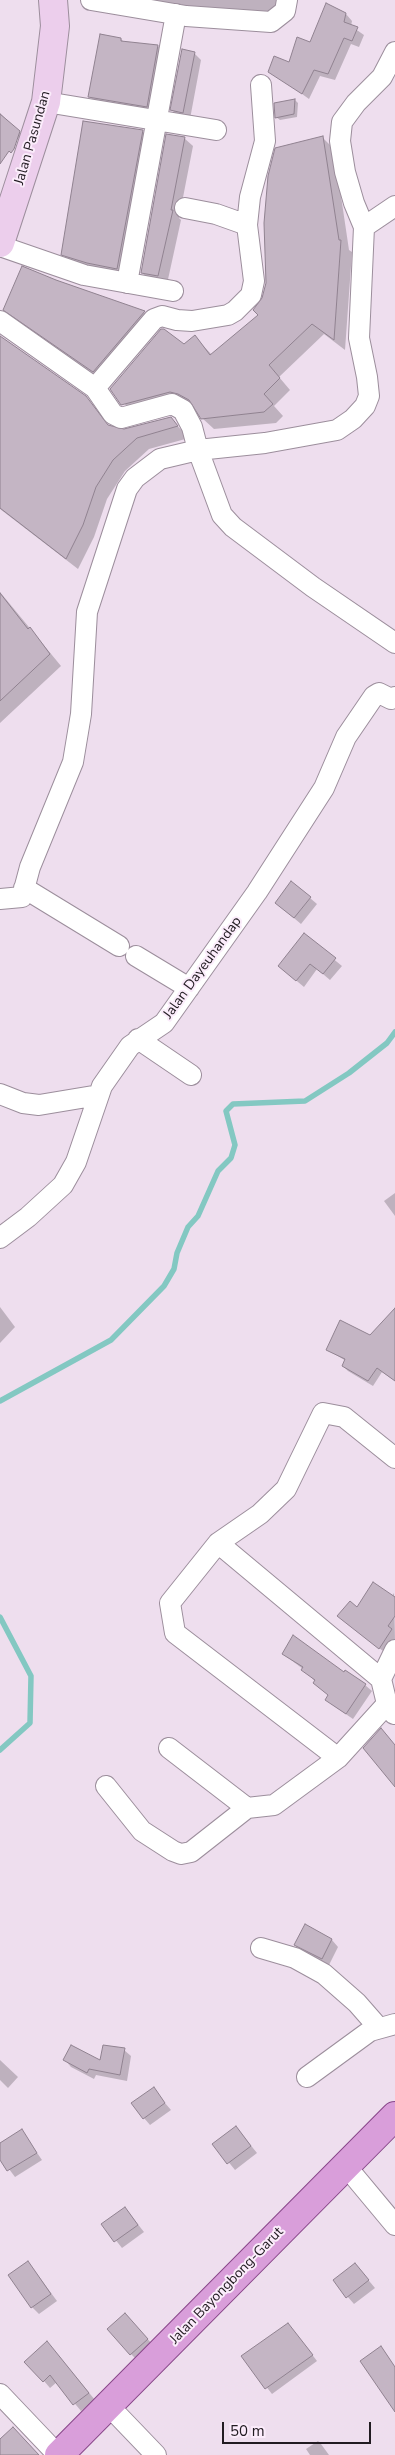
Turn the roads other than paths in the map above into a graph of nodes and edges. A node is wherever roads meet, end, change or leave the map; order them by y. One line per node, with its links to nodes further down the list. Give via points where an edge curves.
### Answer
1 (53, 0): 7 (street, Jalan Pasundan, via 54,26)
2 (91, 0): 4 (street)
3 (287, 0): 4 (street, via 285,10 271,22)
4 (180, 10): 8 (street)
5 (395, 52): 13 (street, via 382,77 342,122 340,140 345,172)
6 (261, 85): 12 (street, via 265,141 250,197)
7 (46, 102): 8 (street); 14 (street, Jalan Pasundan)
8 (155, 120): 9 (street); 15 (street)
9 (216, 130)
10 (395, 206): 13 (street)
11 (185, 208): 12 (street)
12 (247, 225): 18 (street, via 254,281 251,295 243,304 228,315 192,321 157,317)
13 (364, 227): 19 (street, via 359,338 369,396 360,412 337,430 319,434)
14 (0, 244): 15 (street, via 84,275)
15 (127, 283): 16 (street)
16 (173, 291)
17 (0, 321): 18 (street)
18 (95, 388): 19 (street, via 113,414 121,418 174,404 187,414)
19 (195, 439): 20 (street, via 222,515 233,527 313,588); 22 (street, via 141,471 127,489 86,612 81,714 73,762)
20 (395, 643)
21 (395, 697): 24 (street, Jalan Dayeuhandap, via 391,699 379,693 374,696 346,736 324,788 257,892)
22 (24, 888): 23 (street, via 22,897); 24 (street)
23 (2, 899)
24 (189, 988): 25 (street, Jalan Dayeuhandap, via 164,1023)
25 (134, 1043): 26 (street); 27 (street, Jalan Dayeuhandap)
26 (191, 1075)
27 (101, 1091): 28 (street, via 39,1105); 29 (street, Jalan Dayeuhandap, via 76,1162 63,1185 28,1218)
28 (0, 1094)
29 (0, 1238)
30 (395, 1458): 31 (street, via 344,1417 323,1413 286,1488 260,1514)
31 (218, 1543): 33 (street); 36 (street, via 170,1604 176,1633)
32 (395, 1650): 33 (street)
33 (381, 1679): 34 (street)
34 (391, 1710): 36 (street)
35 (169, 1748): 38 (street)
36 (338, 1758): 38 (street, via 274,1805)
37 (106, 1786): 38 (street, via 142,1832 182,1854 191,1852)
38 (247, 1808)
39 (261, 1948): 40 (street, via 295,1958 324,1974)
40 (386, 2026): 41 (street)
41 (307, 2077)
42 (395, 2116): 43 (main road, Jalan Bayongbong-Garut)
43 (346, 2165): 44 (street); 46 (main road, Jalan Bayongbong-Garut)
44 (395, 2225)
45 (0, 2394): 47 (street)
46 (109, 2406): 47 (main road, Jalan Bayongbong-Garut); 48 (street)
47 (58, 2455)
48 (156, 2455)

